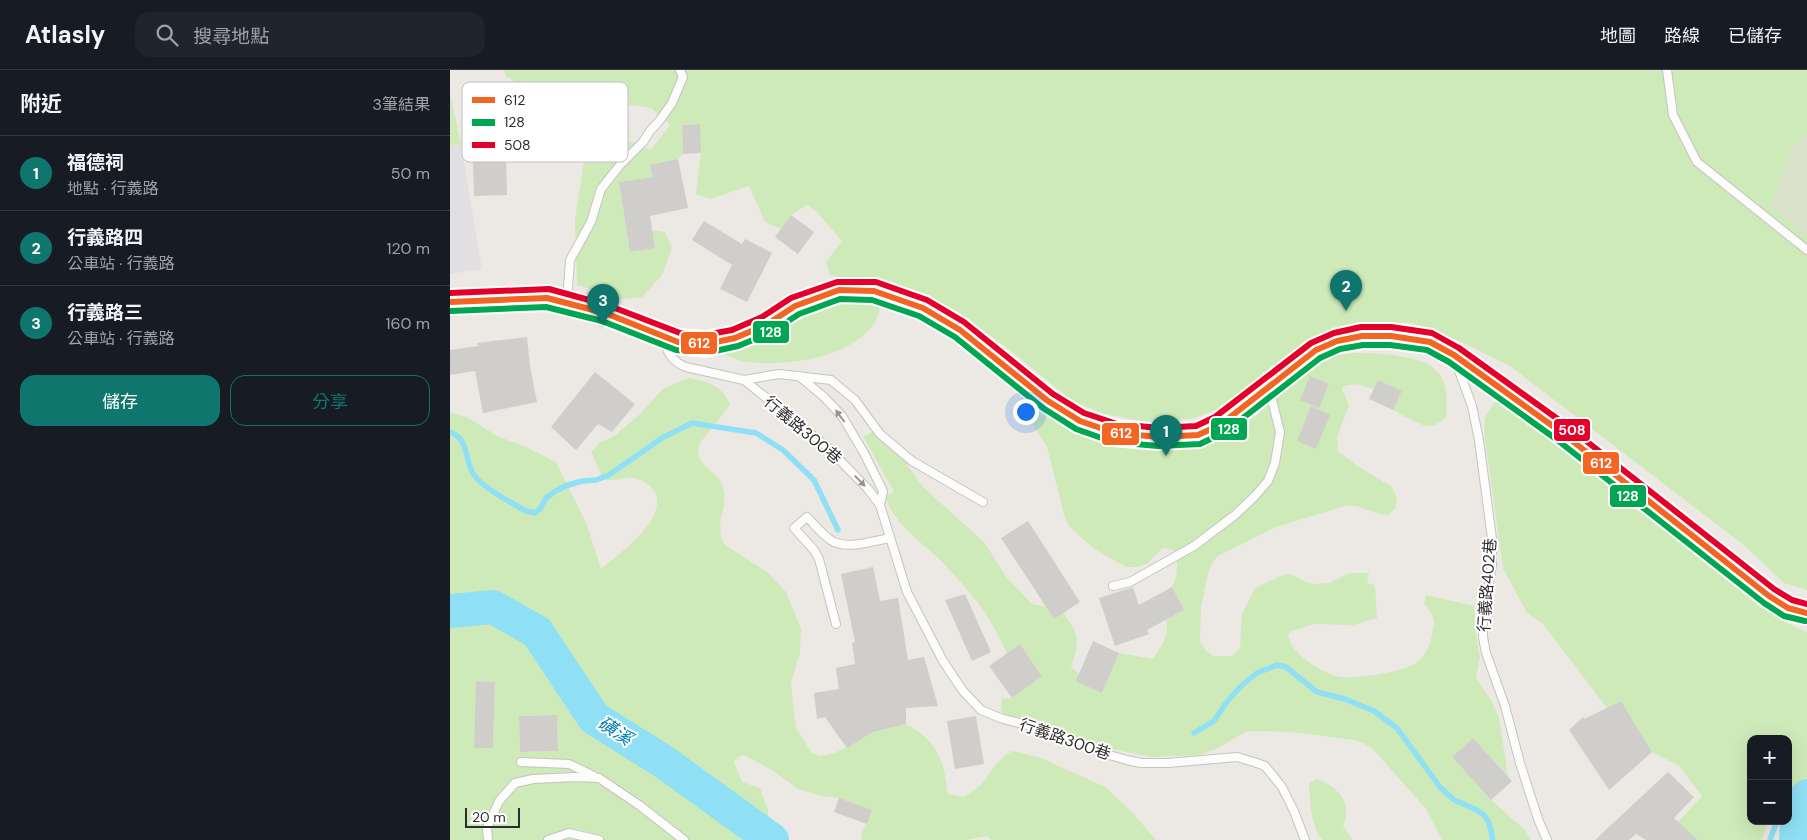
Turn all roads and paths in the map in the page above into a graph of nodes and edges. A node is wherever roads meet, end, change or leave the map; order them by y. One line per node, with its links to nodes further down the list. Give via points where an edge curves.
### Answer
1 (680, 70): 3 (lane, via 683,77 672,102)
2 (1667, 70): 5 (lane, via 1673,115 1697,162)
3 (628, 157)
4 (623, 162): 7 (lane, via 601,189 591,222 570,260)
5 (1807, 250)
6 (450, 302): 7 (street, via 547,298)
7 (567, 302): 8 (street)
8 (660, 335): 11 (lane, 行義路300巷, via 677,364); 12 (street, via 678,342 706,344 735,338 766,325 795,306 839,290 874,291 923,308 960,330 1048,401 1080,421 1115,433 1159,437 1198,435 1220,425)
9 (1454, 355): 12 (street, via 1430,342 1391,336 1337,341 1316,350); 17 (street, via 1561,432 1769,596 1788,608); 26 (lane, 行義路402巷, via 1472,406 1486,483 1493,552 1483,620 1486,653)
10 (797, 375): 11 (lane, 行義路300巷, via 779,374); 13 (lane, via 832,380 855,400 880,434 912,461); 14 (lane, 行義路300巷, one-way to 10, via 883,491 842,416)
11 (744, 380): 14 (lane, 行義路300巷, one-way to 14, via 826,446)
12 (1270, 388): 16 (lane, via 1280,432 1275,463 1268,481 1235,514 1194,546 1130,582)
13 (982, 502)
14 (880, 505): 15 (lane, 行義路300巷)
15 (890, 538): 18 (lane, via 842,544 830,539 807,517 794,528 819,559); 25 (lane, 行義路300巷, via 906,592 943,661 981,710 1053,732 1108,755 1141,763 1236,757 1265,766 1282,787)
16 (1113, 586)
17 (1807, 613)
18 (836, 624)
19 (521, 762): 20 (lane, via 569,764)
20 (599, 778): 21 (lane, via 533,779 515,783 499,801 488,828); 24 (lane)
21 (488, 840)
22 (548, 840): 23 (lane, via 569,833)
23 (599, 840)
24 (684, 840)
25 (1305, 840)
26 (1547, 840)

